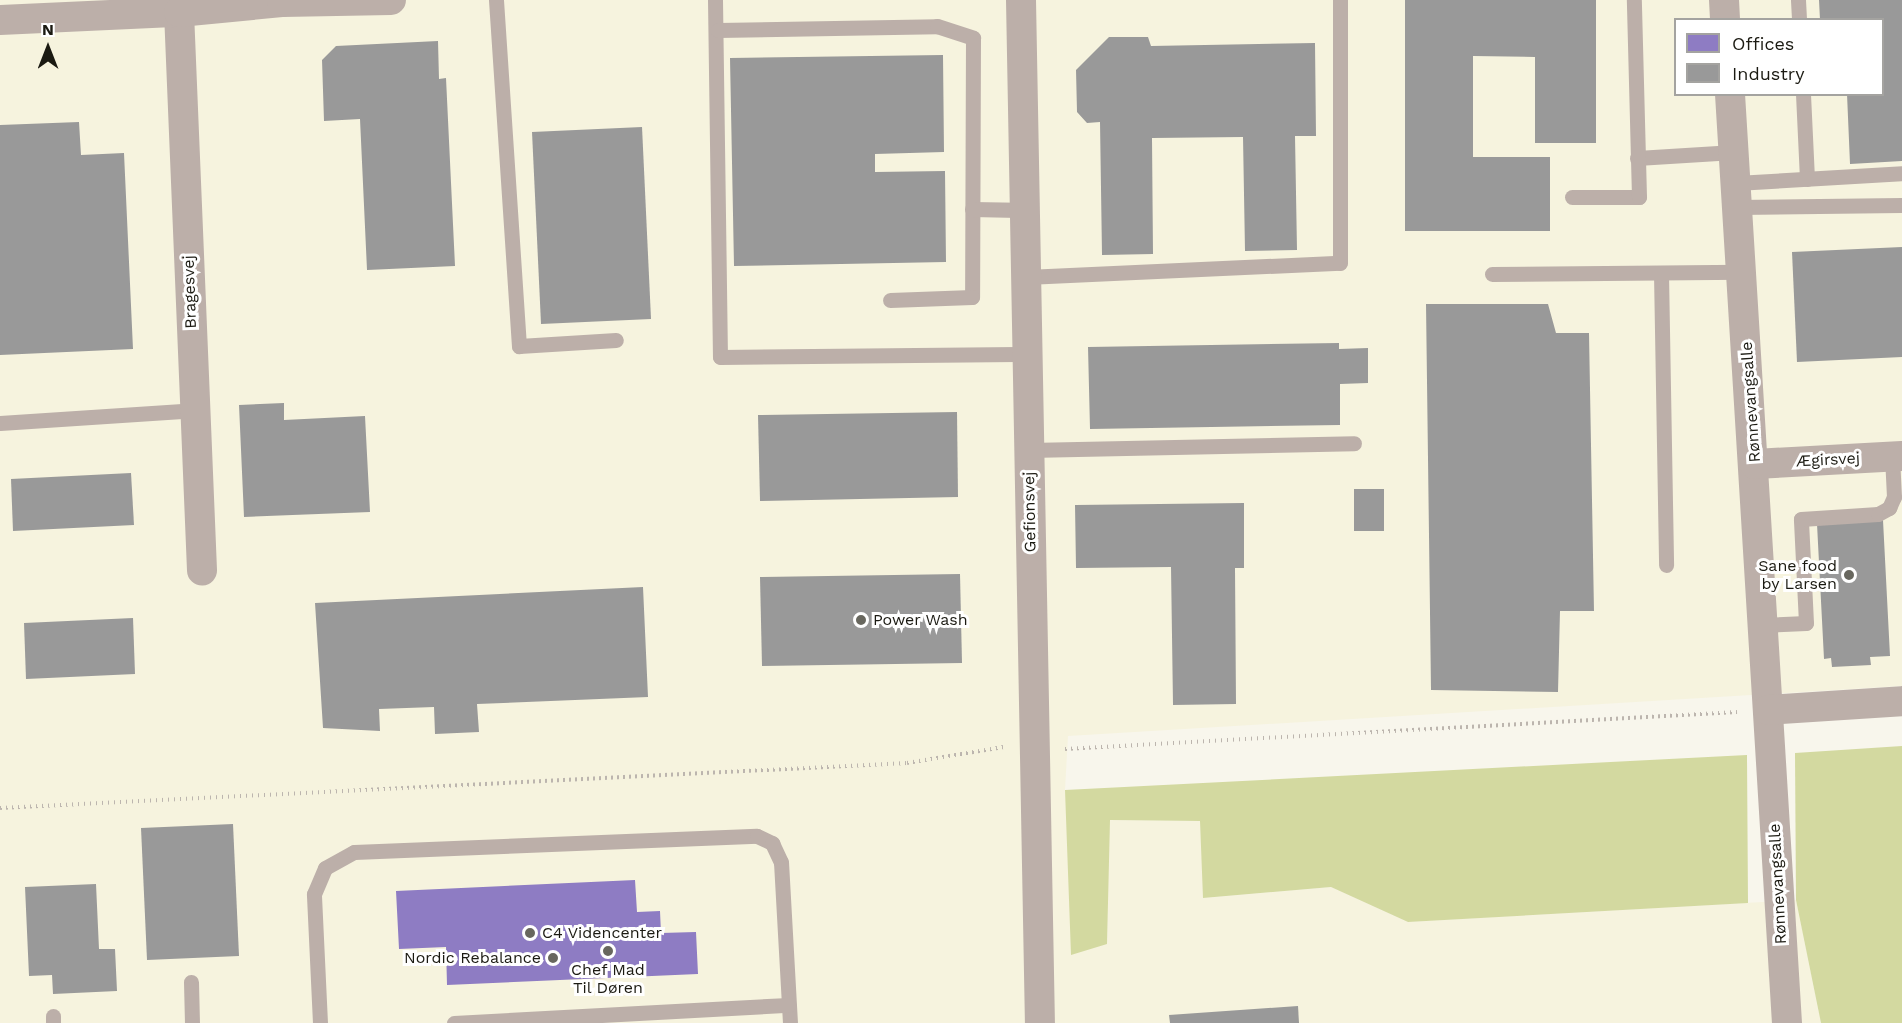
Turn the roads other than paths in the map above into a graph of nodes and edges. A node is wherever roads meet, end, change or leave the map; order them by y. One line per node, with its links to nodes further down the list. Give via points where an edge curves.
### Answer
1 (391, 0): 9 (street)
2 (496, 0): 31 (lane, via 519,346)
3 (715, 0): 14 (lane)
4 (1021, 0): 25 (street, Gefionsvej)
5 (1340, 0): 29 (lane, via 1340,263)
6 (1634, 0): 18 (lane)
7 (1724, 0): 11 (street)
8 (1798, 0): 12 (lane)
9 (282, 1): 10 (street)
10 (179, 12): 13 (street); 33 (street, Bragesvej)
11 (1725, 18)
12 (1799, 18)
13 (0, 20)
14 (718, 30): 24 (lane, via 937,26 973,38); 32 (lane, via 720,357)
15 (1730, 96): 17 (street, Rønnevangsalle)
16 (1803, 96): 20 (lane)
17 (1734, 152): 18 (lane); 21 (street, Rønnevangsalle)
18 (1637, 158): 22 (lane, via 1640,197)
19 (1902, 173): 20 (lane)
20 (1807, 179): 21 (lane)
21 (1737, 195): 23 (lane); 26 (street, Rønnevangsalle)
22 (1572, 197)
23 (1902, 205)
24 (972, 209): 25 (lane); 30 (lane, via 972,297)
25 (1025, 210): 29 (street, Gefionsvej)
26 (1742, 272): 27 (lane); 38 (street, Rønnevangsalle)
27 (1661, 273): 28 (lane); 39 (lane)
28 (1492, 274)
29 (1026, 277): 32 (street, Gefionsvej)
30 (890, 300)
31 (616, 340)
32 (1028, 354): 36 (street, Gefionsvej)
33 (194, 410): 34 (lane); 40 (street, Bragesvej)
34 (0, 423)
35 (1354, 443): 36 (lane)
36 (1029, 450): 50 (street, Gefionsvej)
37 (1897, 456): 38 (street, Ægirsvej); 41 (lane, via 1894,498 1889,508 1878,514 1801,519 1806,622)
38 (1755, 464): 41 (street, Rønnevangsalle)
39 (1666, 565)
40 (202, 571)
41 (1763, 625): 43 (street, Rønnevangsalle)
42 (1902, 701): 43 (street)
43 (1768, 710): 51 (street, Rønnevangsalle)
44 (191, 982): 46 (lane)
45 (789, 1005): 47 (lane, via 781,862 772,843 757,836 698,838 354,852 325,868 314,894); 48 (lane); 49 (lane)
46 (192, 1023)
47 (320, 1023)
48 (454, 1023)
49 (790, 1023)
50 (1040, 1023)
51 (1786, 1023)

